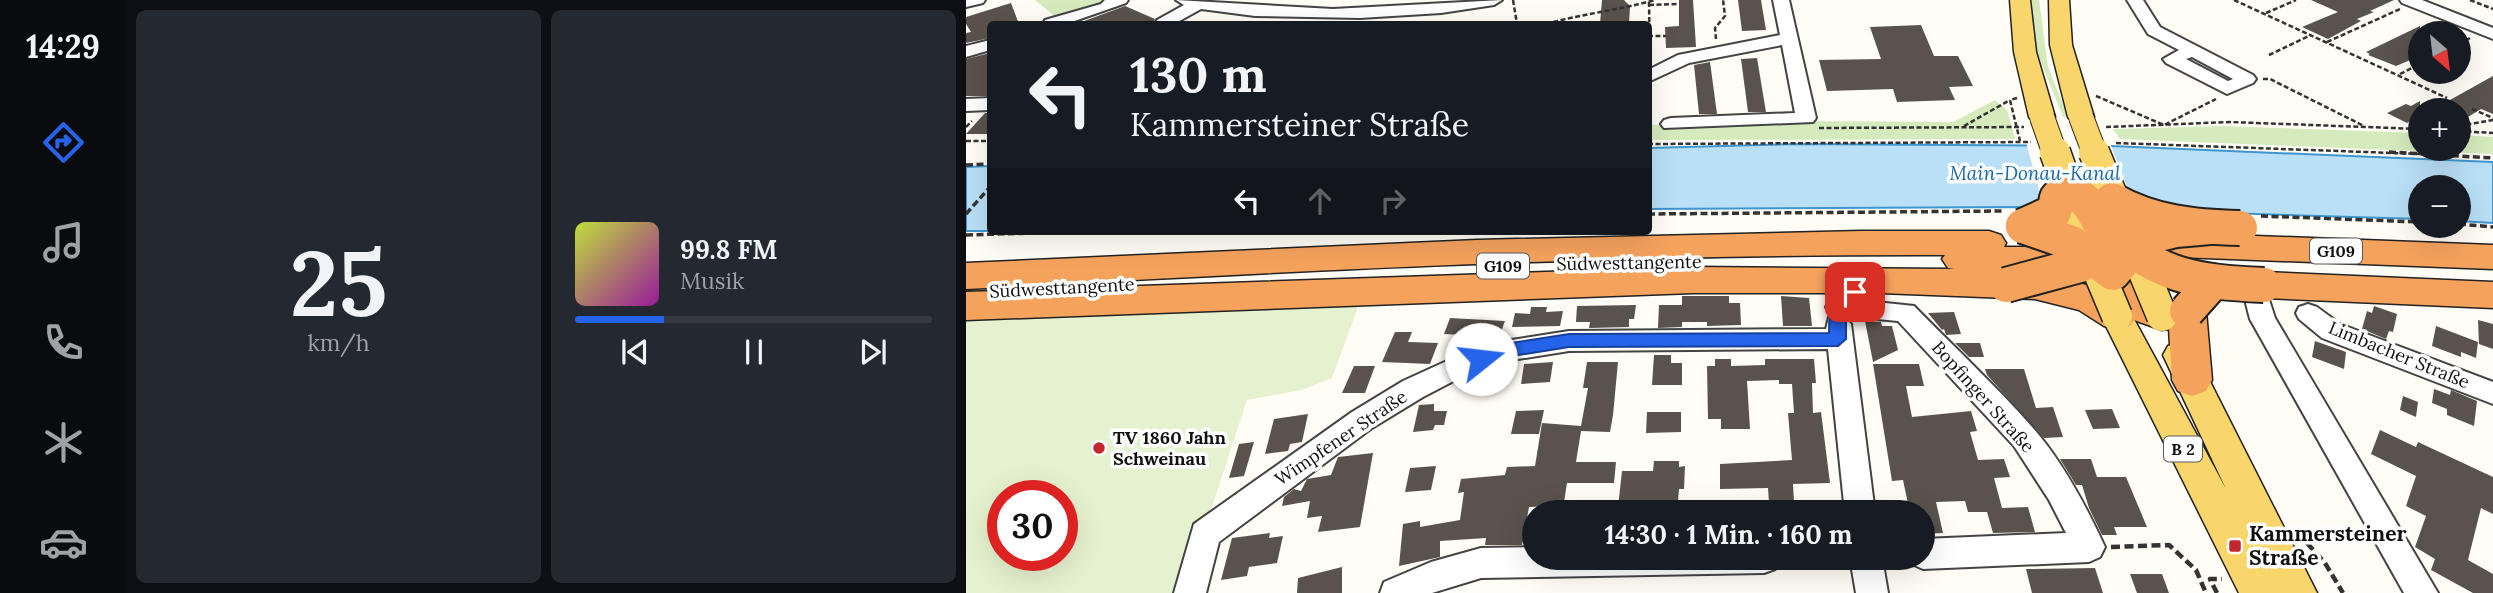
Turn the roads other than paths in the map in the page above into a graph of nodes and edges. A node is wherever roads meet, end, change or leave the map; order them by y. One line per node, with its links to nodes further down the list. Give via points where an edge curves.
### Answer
1 (976, 0): 7 (street)
2 (1273, 0): 12 (street)
3 (1494, 0): 13 (street)
4 (1781, 0): 19 (street)
5 (2135, 0): 21 (street, via 2154,30)
6 (2412, 1): 18 (street)
7 (966, 2)
8 (1191, 2): 12 (street); 16 (street)
9 (1109, 4): 15 (street)
10 (2016, 6): 27 (main road, bridge, via 2042,117)
11 (2054, 6): 33 (main road, B 2, bridge, via 2064,65 2088,107)
12 (1259, 11): 14 (street); 17 (street)
13 (1445, 11): 14 (street)
14 (1320, 20)
15 (1060, 21)
16 (1167, 21)
17 (1244, 21)
18 (2493, 34)
19 (1790, 38): 23 (street, via 1684,59); 26 (street, via 1805,118)
20 (987, 46): 22 (street)
21 (2192, 51): 21 (street, via 2172,59 2227,88 2247,79)
22 (966, 52)
23 (1656, 73)
24 (987, 104): 25 (street)
25 (966, 105)
26 (1671, 124)
27 (2066, 188): 32 (highway, bridge, via 2057,198); 33 (highway, bridge, via 2088,203)
28 (1652, 226): 32 (highway, via 1896,224)
29 (2225, 227): 31 (highway); 33 (highway, bridge, via 2153,220); 37 (highway, bridge)
30 (1413, 235): 35 (highway, via 1117,258)
31 (2493, 238)
32 (2035, 251): 33 (highway, bridge, via 2080,265); 33 (highway, bridge, via 2059,234); 35 (highway, Südwesttangente / G109, via 1797,242 1339,256); 41 (highway, bridge); 42 (highway, Südwesttangente / G109, via 1588,263)
33 (2112, 254): 37 (highway, bridge); 37 (highway, bridge, via 2142,239); 37 (highway, via 2142,308); 41 (highway, bridge, via 2093,300 2071,292); 55 (main road, B 2, via 2148,382)
34 (2493, 257): 37 (highway, G109)
35 (1043, 272): 38 (highway, Südwesttangente / G109)
36 (2493, 273): 37 (highway, G109)
37 (2186, 275): 44 (highway, bridge); 49 (highway)
38 (966, 276)
39 (1811, 279): 40 (highway); 45 (highway); 46 (street, via 1832,295)
40 (1880, 280): 41 (highway); 46 (street, via 1844,298)
41 (2006, 285)
42 (966, 293)
43 (2493, 295): 44 (highway)
44 (2260, 296): 59 (street)
45 (966, 306)
46 (1838, 307): 48 (street); 52 (street, Bopfinger Straße, via 1905,312 2024,438 2060,491 2089,547)
47 (2308, 313): 50 (street, Limbacher Straße, via 2331,331)
48 (1838, 339): 51 (street); 56 (street, Wimpfener Straße, via 1569,341 1505,351 1458,367 1370,415 1205,534)
49 (2192, 380): 55 (main road, B 2)
50 (2493, 393)
51 (1858, 500)
52 (1935, 553)
53 (1522, 562): 57 (street, via 1481,563)
54 (1868, 570): 58 (street)
55 (2265, 580)
56 (1190, 593)
57 (1396, 593)
58 (1872, 593)
59 (2422, 593)

